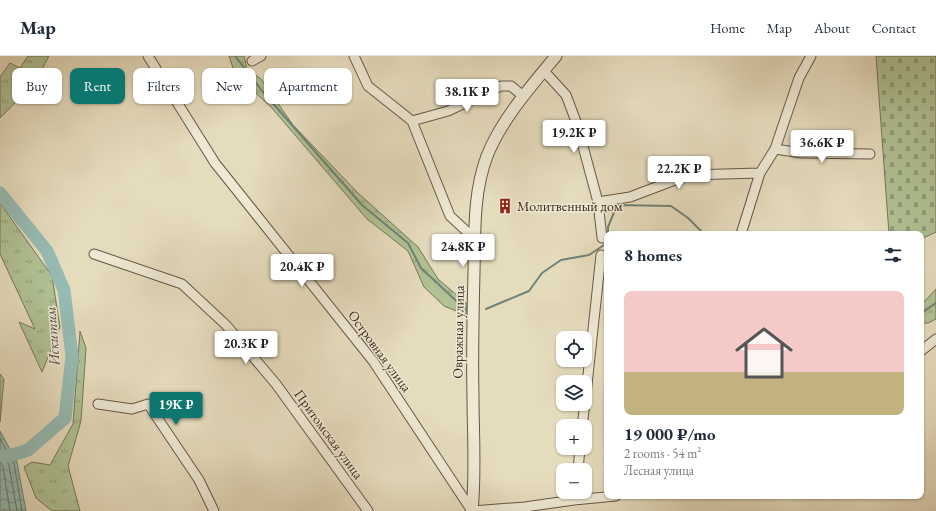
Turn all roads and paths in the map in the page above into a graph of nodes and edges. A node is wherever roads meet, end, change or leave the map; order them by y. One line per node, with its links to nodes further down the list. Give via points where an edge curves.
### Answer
1 (148, 56): 28 (street, Островная улица, via 215,163 373,361)
2 (261, 56): 6 (street)
3 (354, 56): 9 (street, via 368,86)
4 (556, 56): 7 (street, Овражная улица)
5 (810, 56): 10 (street, via 799,78)
6 (252, 60)
7 (544, 71): 8 (street, Овражная улица); 13 (street, via 566,95 577,124)
8 (523, 96): 9 (street, via 511,86 501,86 448,111); 16 (street, Овражная улица, via 501,129 488,155 478,189)
9 (412, 121): 16 (street, via 450,216)
10 (775, 149): 11 (street, via 802,153); 12 (street)
11 (870, 154)
12 (760, 173): 13 (street, via 688,175 630,197); 14 (street)
13 (598, 202): 15 (street)
14 (742, 231)
15 (602, 238)
16 (475, 239): 28 (street, Овражная улица)
17 (94, 254): 27 (street, Притомская улица, via 182,284 226,325 276,384)
18 (602, 255): 21 (street)
19 (936, 339): 20 (street)
20 (924, 349)
21 (588, 375)
22 (98, 404): 26 (street, via 132,409 148,404 199,480)
23 (592, 496): 24 (street)
24 (604, 496)
25 (561, 499): 28 (street, via 525,507)
26 (214, 511)
27 (368, 511)
28 (472, 511)

